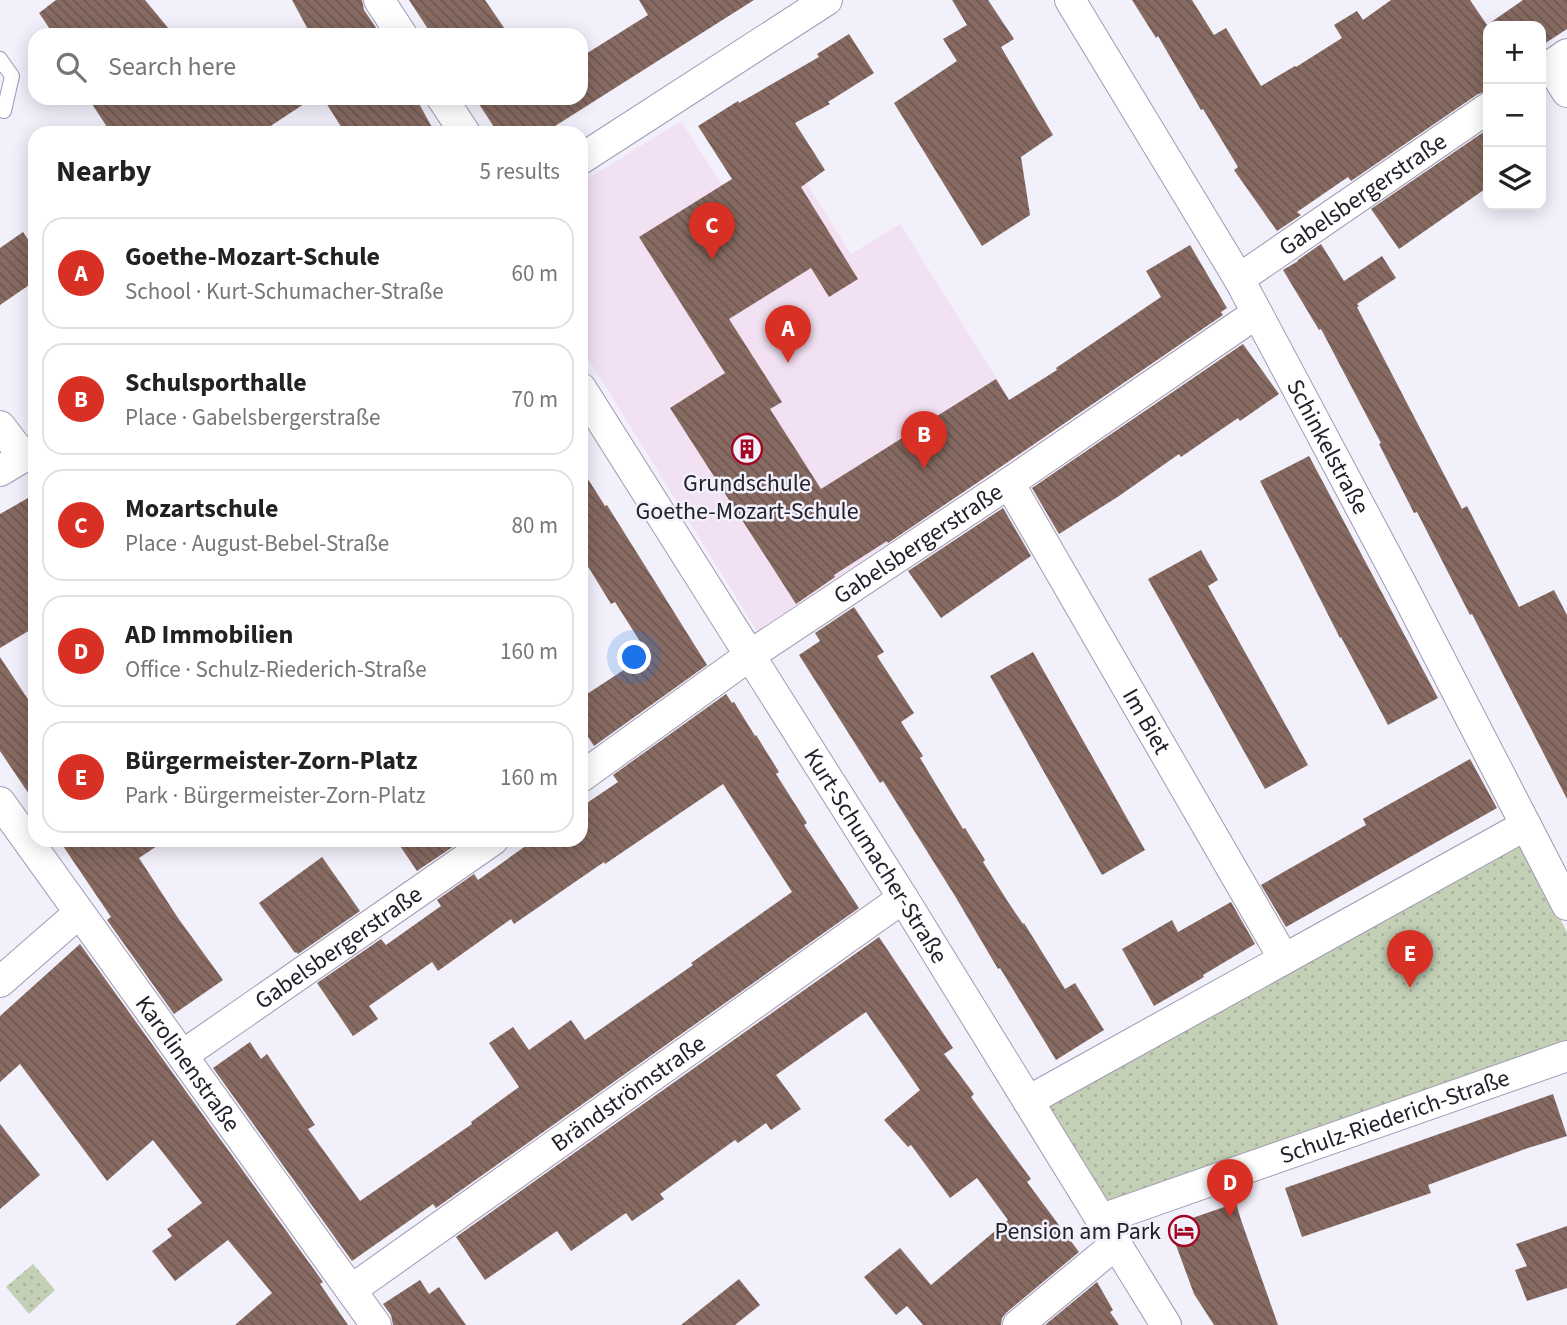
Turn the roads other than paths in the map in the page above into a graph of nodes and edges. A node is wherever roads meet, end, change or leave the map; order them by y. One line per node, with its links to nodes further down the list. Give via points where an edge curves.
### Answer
1 (379, 0): 4 (street)
2 (827, 0): 12 (street)
3 (1070, 0): 13 (street, Schinkelstraße)
4 (397, 28)
5 (0, 59): 9 (lane, via 12,76)
6 (1552, 64): 7 (street)
7 (1567, 92)
8 (447, 105): 11 (street)
9 (4, 111)
10 (1483, 111): 13 (street, Gabelsbergerstraße)
11 (460, 126)
12 (588, 154)
13 (1239, 279): 14 (street, Schinkelstraße)
14 (1257, 313): 18 (street, Gabelsbergerstraße); 22 (street, Schinkelstraße)
15 (588, 399): 19 (street, Kurt-Schumacher-Straße)
16 (0, 426): 17 (street)
17 (19, 459)
18 (1009, 483): 19 (street, Gabelsbergerstraße); 29 (street, Im Biet)
19 (749, 656): 20 (street, Gabelsbergerstraße); 26 (street, Kurt-Schumacher-Straße)
20 (588, 772)
21 (0, 802): 23 (street, Karolinenstraße)
22 (1526, 825): 27 (street, Schinkelstraße); 29 (street)
23 (28, 841)
24 (32, 847): 28 (street, Karolinenstraße)
25 (476, 847): 31 (street, Gabelsbergerstraße)
26 (903, 898): 33 (street, Kurt-Schumacher-Straße); 35 (street, Brändströmstraße)
27 (1567, 905)
28 (79, 913): 30 (street); 31 (street, Karolinenstraße)
29 (1284, 959): 33 (street)
30 (0, 982)
31 (183, 1055): 35 (street, Karolinenstraße)
32 (1567, 1056): 34 (street, Schulz-Riederich-Straße)
33 (1028, 1101): 34 (street, Kurt-Schumacher-Straße)
34 (1109, 1232): 37 (street); 38 (street, Kurt-Schumacher-Straße)
35 (351, 1290): 36 (street, Karolinenstraße)
36 (376, 1325)
37 (1018, 1325)
38 (1166, 1325)

